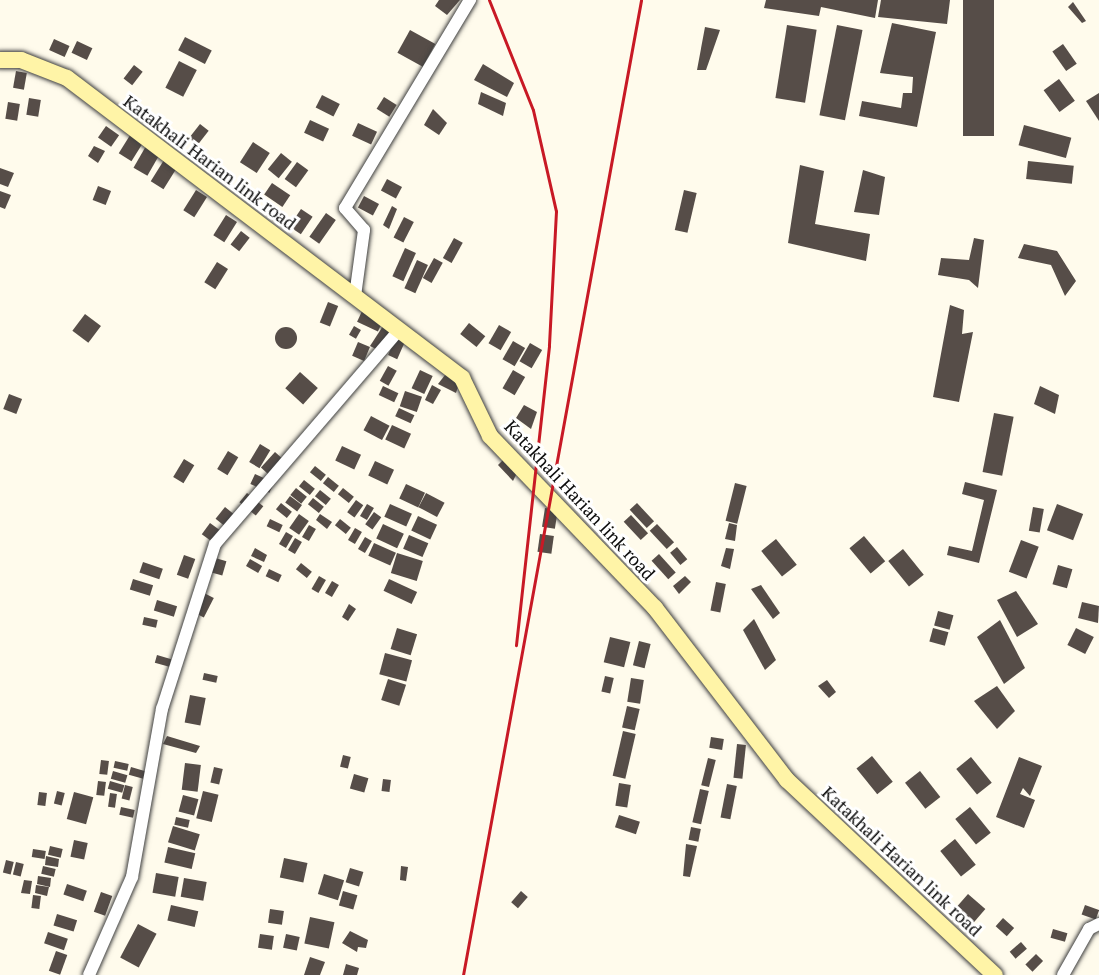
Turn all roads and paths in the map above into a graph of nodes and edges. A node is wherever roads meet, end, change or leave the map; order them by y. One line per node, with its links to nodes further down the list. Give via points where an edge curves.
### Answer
1 (470, 0): 3 (street, via 345,208 364,230)
2 (0, 60): 3 (street, Katakhali Harian link road, via 21,60 67,78)
3 (354, 296): 4 (street, Katakhali Harian link road)
4 (399, 330): 6 (street, via 215,544 162,709 132,877); 7 (street, Katakhali Harian link road, via 462,378 490,436 655,608 787,780)
5 (1099, 924): 8 (street, via 1089,929)
6 (89, 975)
7 (995, 975)
8 (1063, 975)

